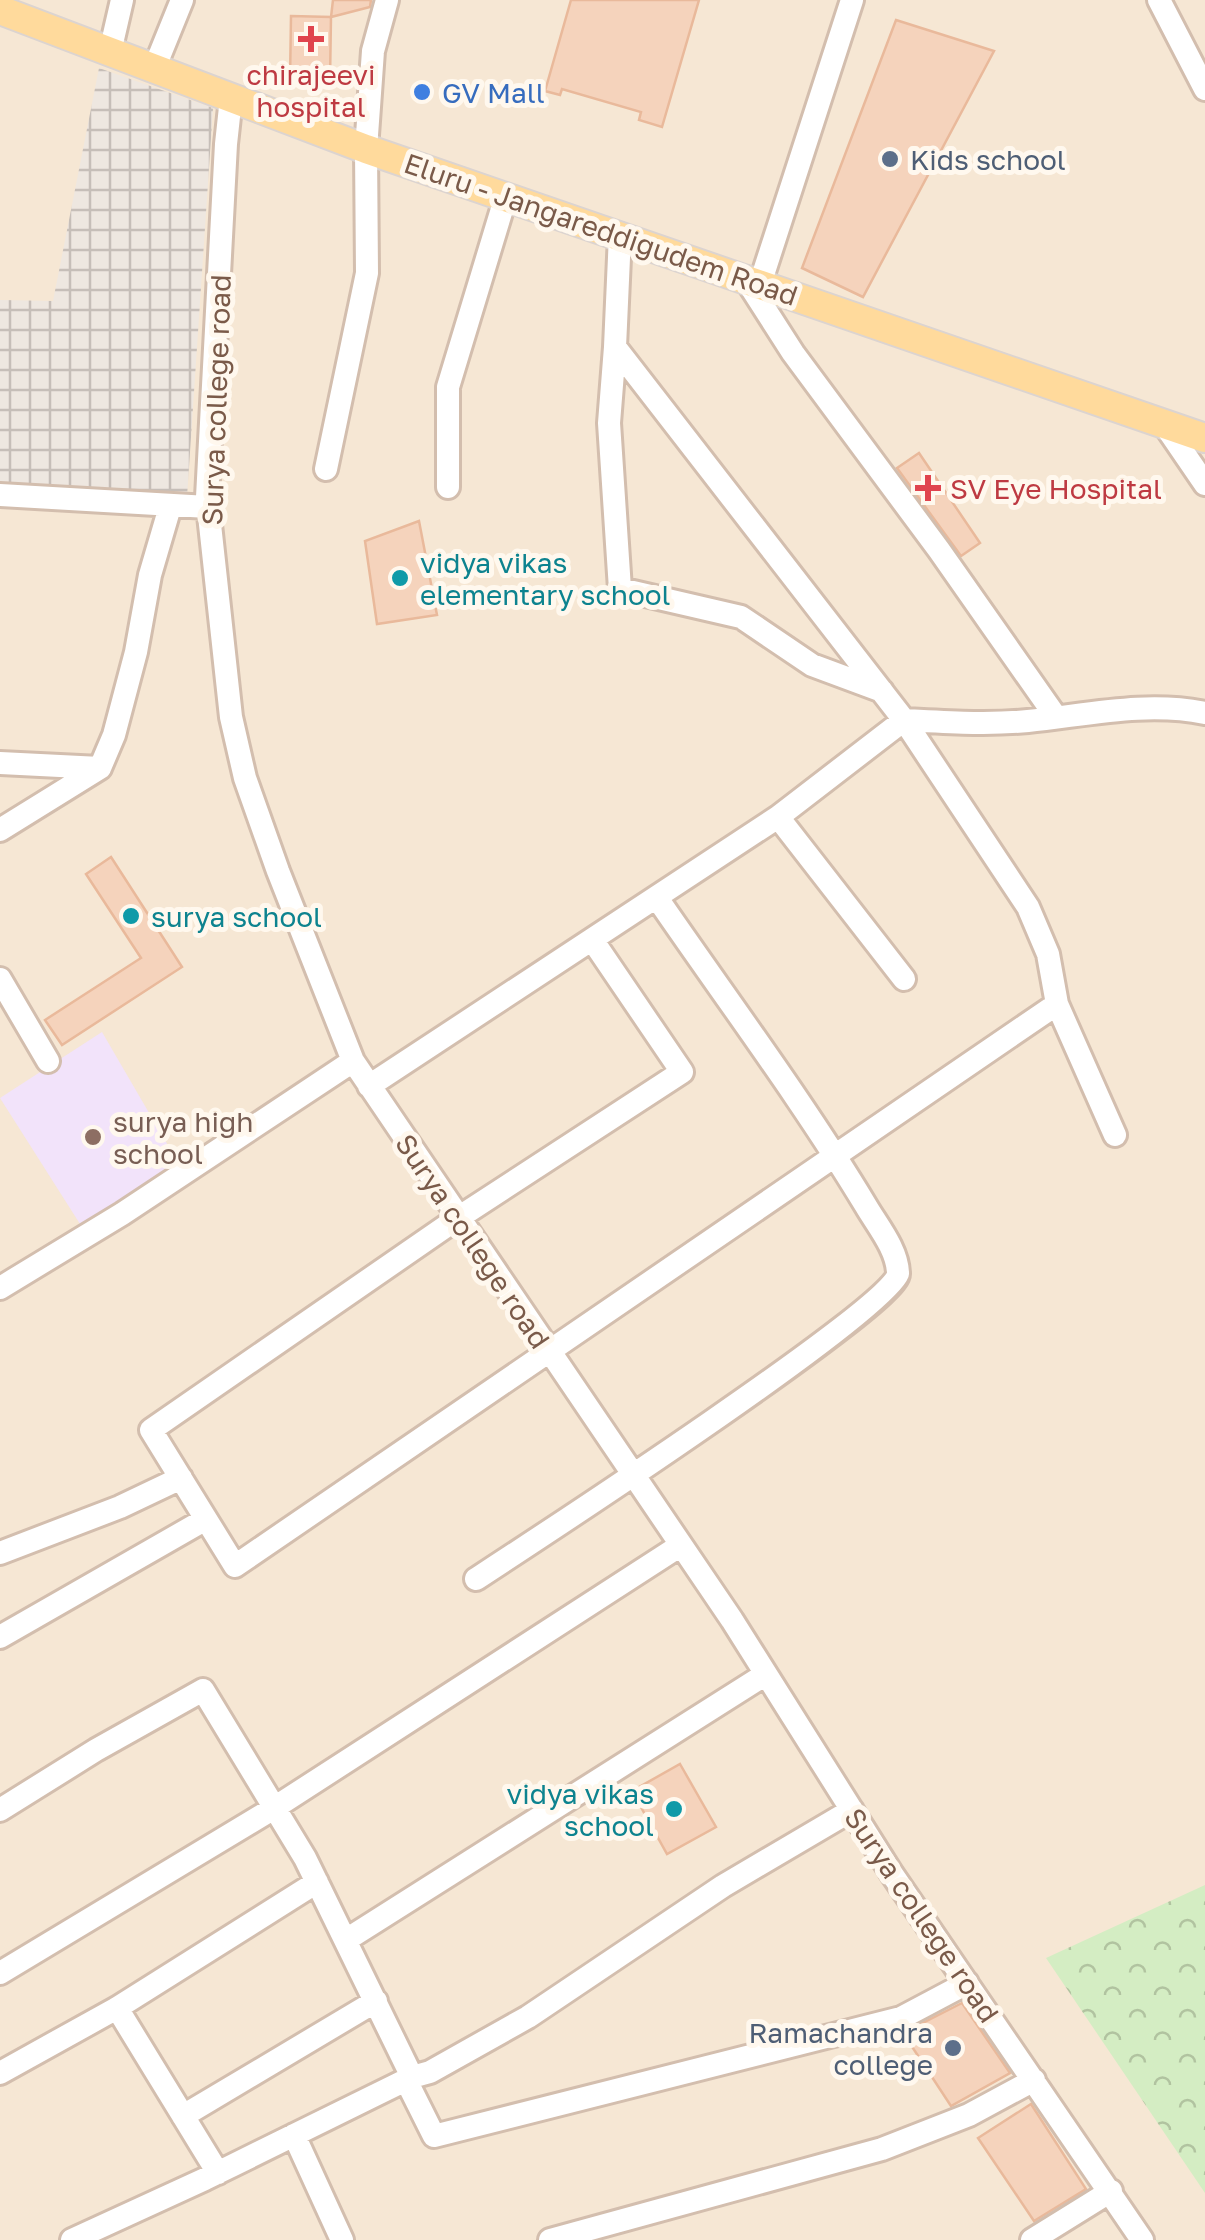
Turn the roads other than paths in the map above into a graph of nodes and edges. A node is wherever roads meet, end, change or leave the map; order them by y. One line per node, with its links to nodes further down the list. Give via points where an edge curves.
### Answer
1 (122, 0): 7 (street)
2 (182, 0): 8 (street)
3 (387, 0): 11 (street, via 373,51)
4 (852, 0): 14 (street)
5 (1159, 0): 9 (street)
6 (0, 10): 7 (main road, Eluru - Jangareddigudem Road)
7 (110, 52): 8 (main road, Eluru - Jangareddigudem Road)
8 (154, 70): 10 (main road, Eluru - Jangareddigudem Road)
9 (1205, 88)
10 (231, 98): 11 (main road, Eluru - Jangareddigudem Road); 23 (street, Surya college road)
11 (366, 148): 12 (main road, Eluru - Jangareddigudem Road); 18 (street, via 367,273)
12 (506, 196): 13 (main road, Eluru - Jangareddigudem Road); 20 (street, via 448,387)
13 (620, 235): 14 (main road, Eluru - Jangareddigudem Road); 15 (street)
14 (753, 281): 16 (main road, Eluru - Jangareddigudem Road); 26 (street, via 793,354)
15 (615, 347): 24 (street); 24 (street, via 610,423 620,589 741,617 812,665)
16 (1164, 424): 17 (main road, Eluru - Jangareddigudem Road); 19 (street)
17 (1205, 438)
18 (326, 469)
19 (1205, 484)
20 (448, 486)
21 (0, 495): 22 (street)
22 (170, 507): 23 (street); 29 (street)
23 (208, 507): 38 (street, Surya college road, via 230,717 246,778)
24 (882, 691): 27 (street)
25 (1205, 713): 26 (street, via 1176,707)
26 (1056, 717): 27 (street)
27 (904, 720): 30 (street); 36 (street, via 1028,908 1048,954)
28 (0, 763): 29 (street)
29 (100, 768): 31 (street)
30 (778, 817): 32 (street); 35 (street)
31 (0, 830)
32 (658, 898): 33 (street); 41 (street)
33 (593, 941): 39 (street); 42 (street, via 682,1072)
34 (0, 979): 37 (street)
35 (904, 979)
36 (1057, 1004): 40 (street); 41 (street)
37 (48, 1061)
38 (353, 1061): 39 (street, Surya college road); 43 (street)
39 (369, 1086): 42 (street, Surya college road)
40 (1114, 1135)
41 (835, 1154): 44 (street); 45 (street, via 891,1248 896,1284)
42 (458, 1218): 44 (street, Surya college road); 46 (street, via 151,1430)
43 (0, 1288)
44 (548, 1351): 45 (street, Surya college road); 47 (street, via 234,1566)
45 (634, 1476): 48 (street, Surya college road); 50 (street)
46 (181, 1478): 47 (street); 49 (street)
47 (206, 1519): 51 (street)
48 (681, 1545): 52 (street, Surya college road); 53 (street)
49 (0, 1553)
50 (476, 1579)
51 (0, 1637)
52 (766, 1674): 55 (street, Surya college road); 57 (street)
53 (274, 1808): 54 (street, via 203,1690); 56 (street); 58 (street)
54 (0, 1810)
55 (852, 1810): 59 (street, Surya college road); 63 (street, via 723,1886 528,2017)
56 (317, 1882): 57 (street); 61 (street)
57 (346, 1940): 60 (street)
58 (0, 1973)
59 (966, 1983): 63 (street, via 901,2018 434,2136); 64 (street, Surya college road)
60 (376, 2002): 63 (street); 65 (street)
61 (117, 2008): 62 (street); 65 (street)
62 (0, 2074)
63 (409, 2079): 66 (street)
64 (1034, 2080): 68 (street, Surya college road); 71 (street, via 882,2149)
65 (182, 2116): 67 (street)
66 (294, 2135): 67 (street); 70 (street)
67 (218, 2174): 69 (street)
68 (1111, 2192): 72 (street); 73 (street, Surya college road)
69 (72, 2240)
70 (342, 2240)
71 (550, 2240)
72 (1032, 2240)
73 (1142, 2240)

